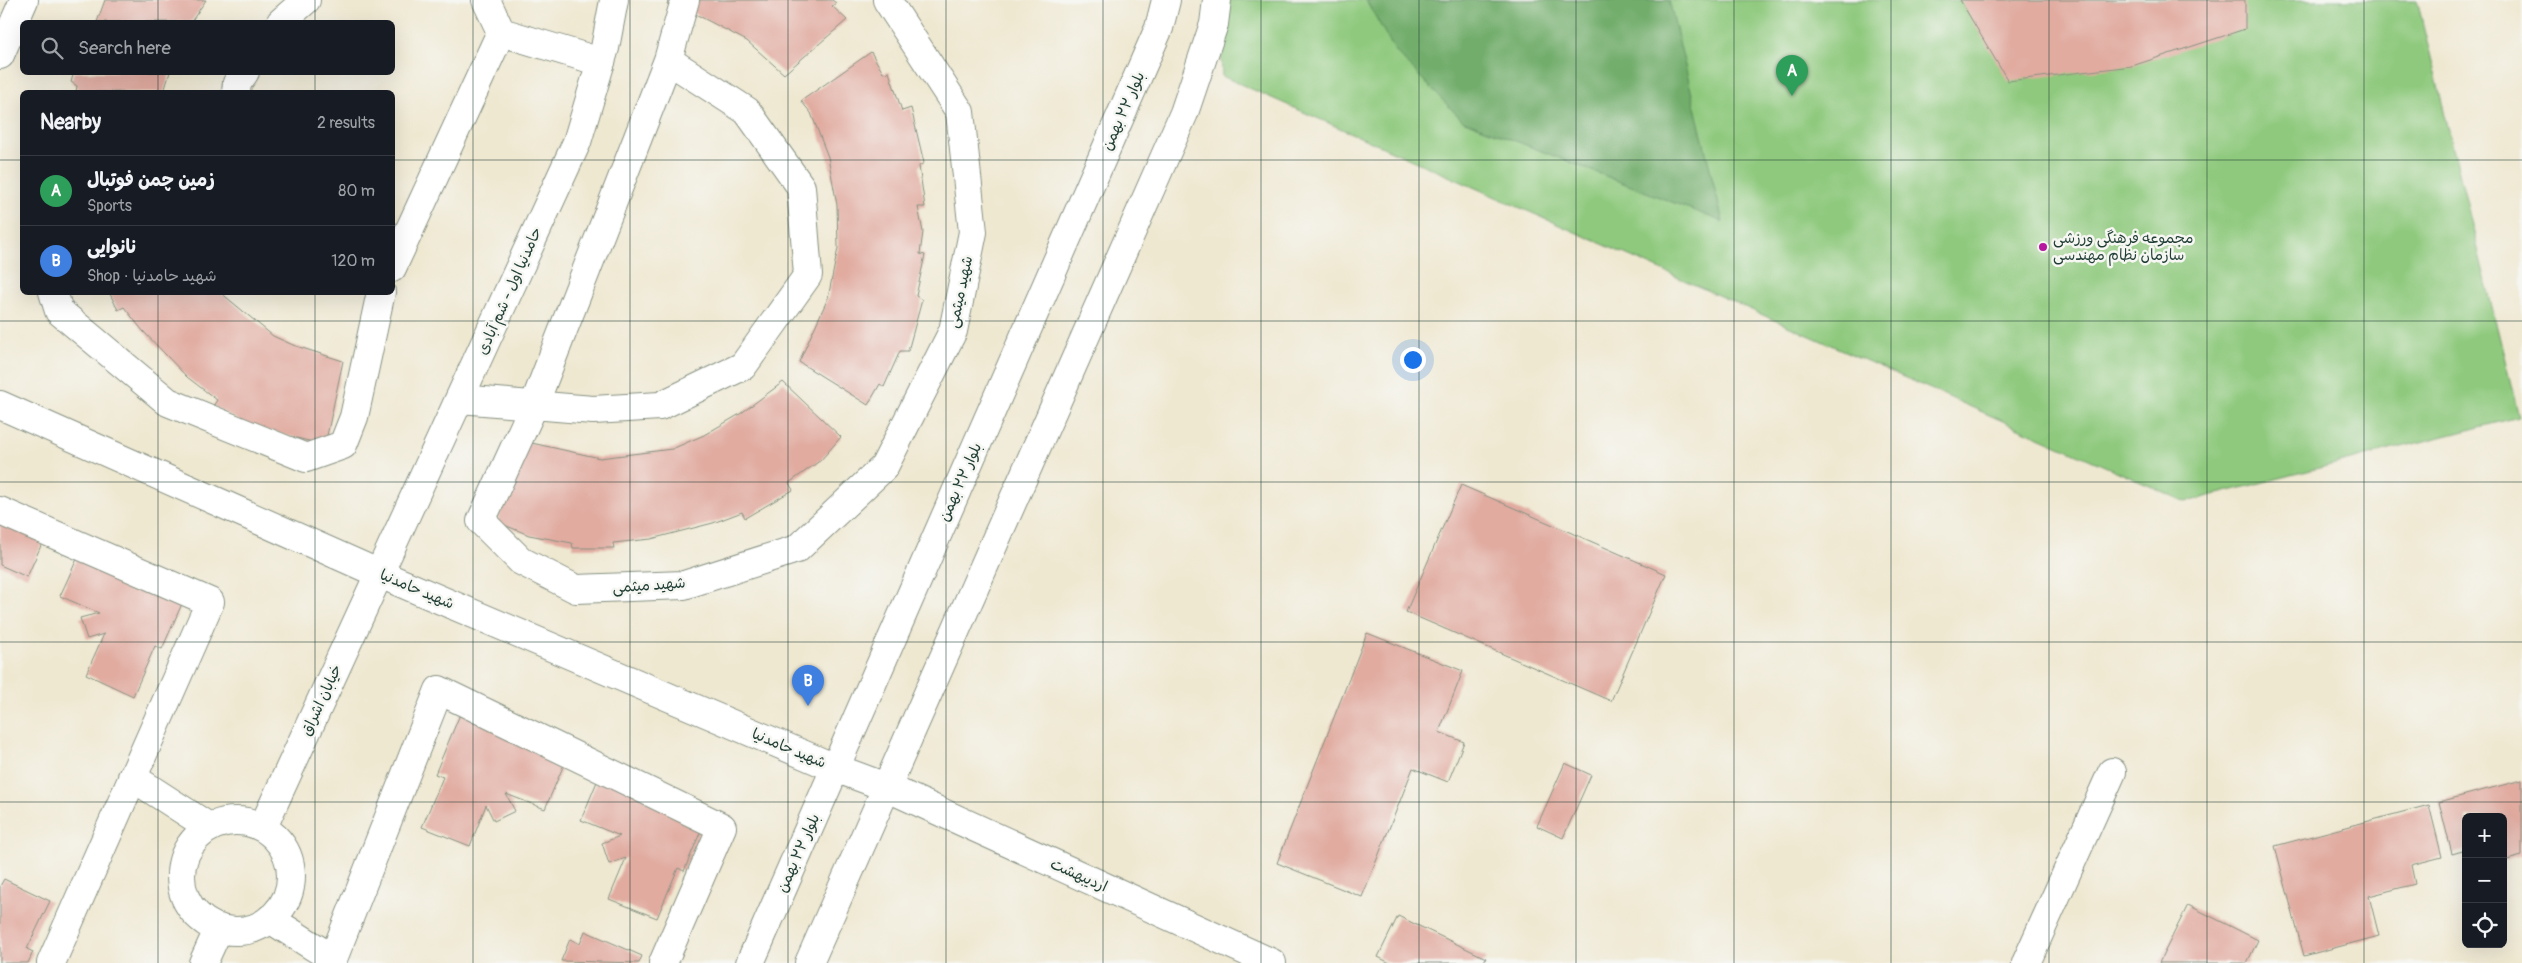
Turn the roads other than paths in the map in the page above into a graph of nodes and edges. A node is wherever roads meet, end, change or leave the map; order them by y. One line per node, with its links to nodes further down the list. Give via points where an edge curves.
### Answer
1 (24, 0): 11 (street)
2 (306, 0): 9 (street)
3 (486, 0): 10 (street)
4 (614, 0): 13 (street, حامدنیا اول - شم آبادی)
5 (684, 0): 12 (street, شهید میثمی)
6 (887, 0): 21 (street, شهید میثمی, via 960,112 973,232 953,330 884,467 797,549 684,585 576,589 521,561 481,520)
7 (1166, 0): 24 (street, بلوار ۲۲ بهمن, via 1159,28)
8 (1217, 0): 27 (street, via 1214,24 1184,113)
9 (283, 20)
10 (501, 32): 13 (street); 16 (street)
11 (0, 55)
12 (668, 60): 21 (street, شهید میثمی); 21 (street, via 747,111 801,188 808,275 743,366 669,402 660,406 594,410)
13 (601, 62): 19 (street, حامدنیا اول - شم آبادی, via 577,142)
14 (243, 75): 15 (street)
15 (236, 90)
16 (395, 262)
17 (54, 295): 18 (street, via 59,312 168,402 306,458 343,445 354,417)
18 (377, 295)
19 (460, 399): 21 (street); 23 (street, حامدنیا اول - شم آبادی)
20 (0, 405): 23 (street, شهید حامدنیا)
21 (534, 405)
22 (0, 511): 26 (street, via 210,602)
23 (380, 574): 24 (street, شهید حامدنیا); 29 (street, خیابان اشراق)
24 (835, 768): 27 (street, شهید حامدنیا); 36 (street, بلوار ۲۲ بهمن)
25 (2112, 772): 39 (street)
26 (132, 777): 28 (street); 33 (street)
27 (886, 787): 37 (street); 38 (street, اردیبهشت)
28 (209, 827): 29 (street, via 227,821 245,821); 31 (street, via 195,838 185,854 180,872 182,890 190,907 202,920)
29 (263, 827): 30 (street, via 277,838 291,871 286,897)
30 (270, 919): 31 (street, via 254,928 237,931); 32 (street)
31 (219, 928): 34 (street)
32 (332, 961): 35 (street, via 439,690 722,827)
33 (51, 963)
34 (204, 963)
35 (663, 963)
36 (750, 963)
37 (809, 963)
38 (1272, 963)
39 (2026, 963)

